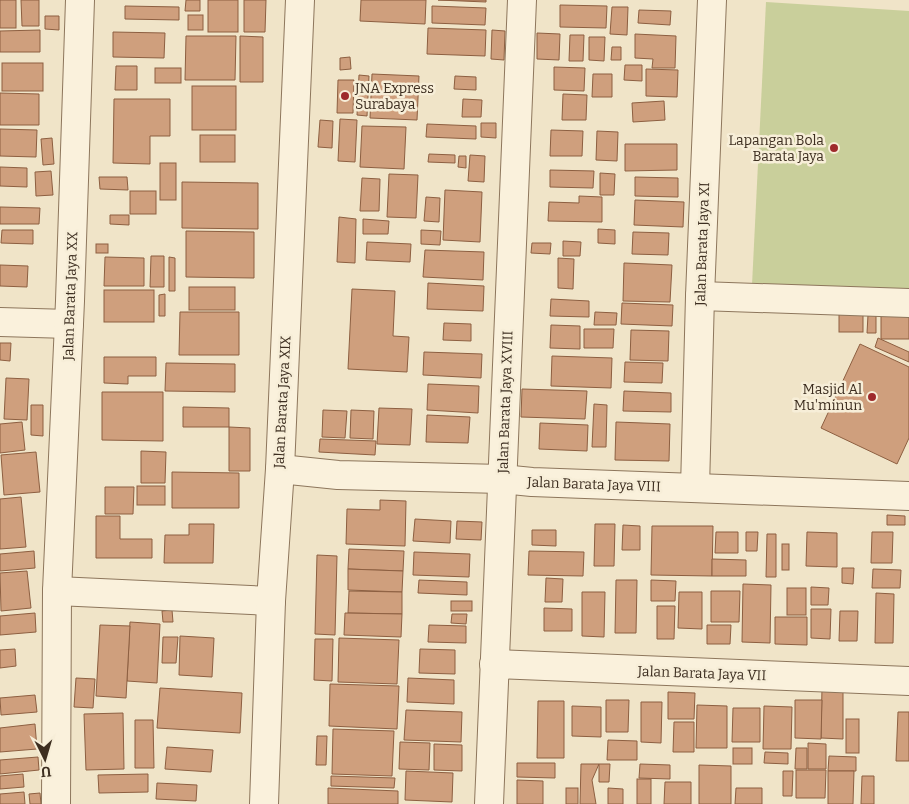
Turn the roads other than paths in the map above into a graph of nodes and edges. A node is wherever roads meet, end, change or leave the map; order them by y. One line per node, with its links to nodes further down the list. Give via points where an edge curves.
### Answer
1 (80, 0): 8 (street, Jalan Barata Jaya XX)
2 (300, 0): 9 (street, Jalan Barata Jaya XIX)
3 (522, 0): 10 (street, Jalan Barata Jaya XVIII)
4 (712, 0): 5 (street, Jalan Barata Jaya XI)
5 (700, 296): 6 (street); 11 (street, Jalan Barata Jaya XI)
6 (909, 303)
7 (0, 322): 8 (street)
8 (69, 324): 13 (street, Jalan Barata Jaya XX)
9 (280, 469): 10 (street, Jalan Barata Jaya VIII, via 338,475); 14 (street, Jalan Barata Jaya XIX)
10 (502, 479): 11 (street, Jalan Barata Jaya VIII); 15 (street, Jalan Barata Jaya XVIII)
11 (695, 488): 12 (street, Jalan Barata Jaya VIII)
12 (909, 496)
13 (57, 591): 14 (street); 17 (street, Jalan Barata Jaya XX)
14 (271, 601): 18 (street, Jalan Barata Jaya XIX)
15 (494, 664): 16 (street, Jalan Barata Jaya VII); 19 (street, Jalan Barata Jaya XVIII)
16 (909, 681)
17 (56, 804)
18 (264, 804)
19 (489, 804)

